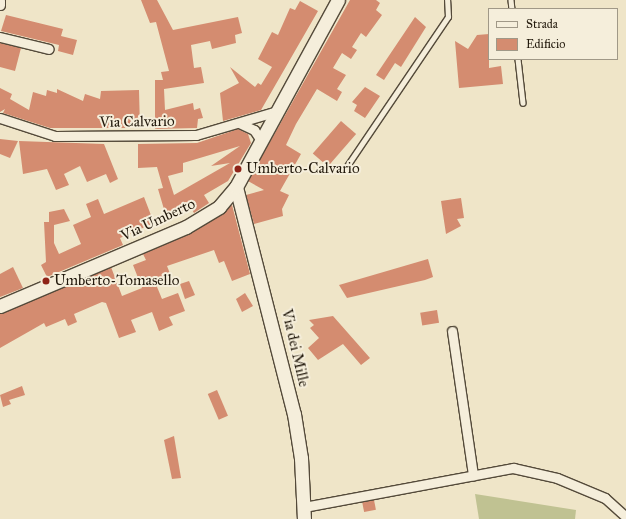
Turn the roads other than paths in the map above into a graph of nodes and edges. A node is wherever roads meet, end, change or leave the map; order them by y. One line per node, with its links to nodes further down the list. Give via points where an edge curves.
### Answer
1 (0, 0): 4 (street)
2 (338, 0): 9 (main road, Via Umberto)
3 (447, 0): 13 (lane, via 448,17)
4 (0, 5)
5 (0, 37): 6 (street)
6 (49, 50)
7 (518, 60): 8 (lane)
8 (523, 104)
9 (274, 112): 11 (street, Via Calvario); 12 (main road, Via Umberto)
10 (0, 118): 11 (street, Via Calvario, via 36,132 70,136 196,135)
11 (239, 123): 12 (street, via 254,130)
12 (260, 139): 14 (main road, Via Umberto)
13 (347, 166)
14 (236, 187): 15 (main road, Via Umberto, via 219,206 186,227); 18 (main road, Via dei Mille, via 259,268 294,414)
15 (0, 306)
16 (452, 331): 17 (street)
17 (473, 475): 18 (street); 19 (street, via 513,468 557,478 605,498)
18 (304, 513)
19 (626, 517)

